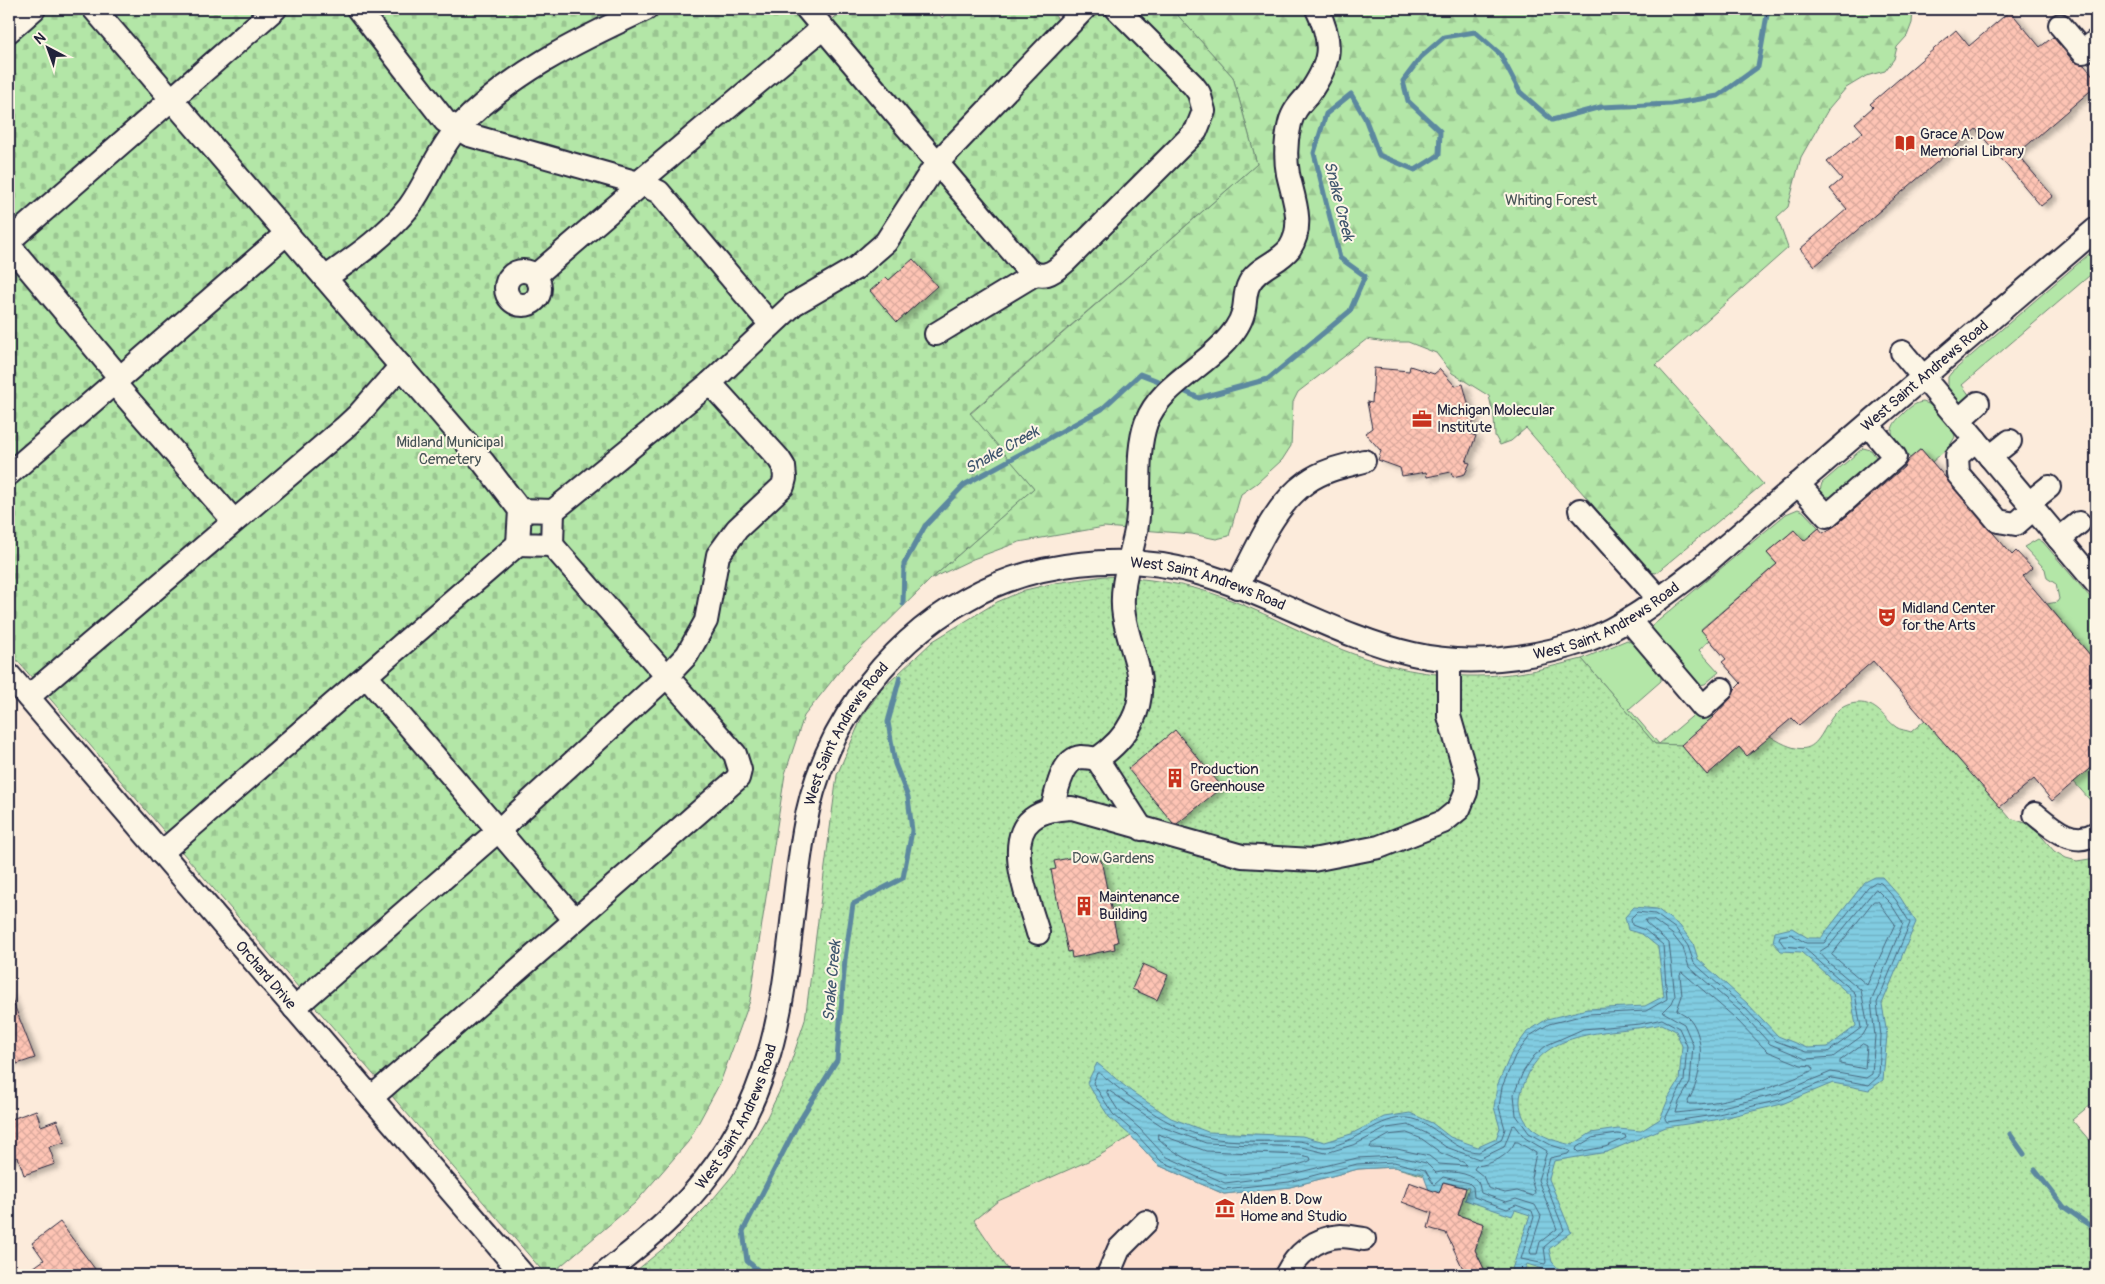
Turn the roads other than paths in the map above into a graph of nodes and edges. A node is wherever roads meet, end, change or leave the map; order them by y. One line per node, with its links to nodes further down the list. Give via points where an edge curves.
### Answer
1 (34, 9): 12 (street)
2 (94, 9): 14 (street)
3 (275, 9): 14 (street)
4 (358, 9): 15 (street, via 445,122)
5 (646, 9): 15 (street, via 550,56 504,87)
6 (807, 9): 11 (street)
7 (1084, 9): 16 (street)
8 (1117, 9): 22 (street, via 1193,85 1202,102 1202,121 1196,131 1065,262 1054,272 1044,276)
9 (1317, 9): 51 (street, via 1326,29 1327,61 1315,84 1294,111 1286,142 1298,225 1294,238 1290,248 1256,274 1249,284 1243,314 1233,332 1156,402 1146,423 1141,445 1136,536)
10 (2060, 25): 13 (street, via 2083,52)
11 (823, 28): 16 (street); 17 (street)
12 (9, 31)
13 (2096, 41)
14 (171, 99): 19 (street); 20 (street)
15 (458, 129): 17 (street, via 469,135); 24 (street, via 444,146 409,207 395,223)
16 (936, 164): 22 (street, via 1027,269); 25 (street, via 886,242 856,268 809,293)
17 (640, 183): 23 (street); 25 (street, via 659,192)
18 (2096, 229): 29 (street, West Saint Andrews Road)
19 (287, 233): 24 (street); 30 (street)
20 (9, 241)
21 (9, 245): 30 (street)
22 (1035, 274): 26 (street)
23 (535, 276)
24 (325, 278): 28 (street)
25 (771, 326): 31 (street)
26 (936, 334)
27 (1902, 352): 29 (street)
28 (401, 366): 43 (street); 46 (street, via 359,414)
29 (1924, 377): 33 (street); 34 (street, West Saint Andrews Road)
30 (117, 380): 39 (street); 46 (street)
31 (710, 383): 45 (street); 59 (street, via 779,459 785,478 777,494 737,529 718,555 702,631)
32 (1978, 404): 33 (street)
33 (1959, 420): 35 (street)
34 (1868, 424): 40 (street, West Saint Andrews Road); 40 (street, via 1895,457 1826,516)
35 (1976, 440): 37 (street); 42 (street, via 1957,456 1958,474 1998,521 2016,524)
36 (2010, 441): 37 (street)
37 (1990, 457): 42 (street)
38 (1364, 461): 53 (street, via 1326,472 1307,482 1286,500)
39 (9, 474)
40 (1798, 484): 54 (street, West Saint Andrews Road, via 1699,570)
41 (2049, 487): 42 (street)
42 (2031, 506): 48 (street)
43 (520, 510): 45 (street); 49 (street)
44 (1580, 510): 54 (street)
45 (554, 512): 50 (street)
46 (233, 520): 61 (street)
47 (2079, 523): 48 (street)
48 (2059, 539): 52 (street)
49 (518, 544): 50 (street); 58 (street)
50 (552, 545): 59 (street)
51 (1128, 562): 53 (street, West Saint Andrews Road, via 1195,572); 62 (street, via 1123,588 1124,615 1139,672 1141,697 1132,724 1109,751); 76 (street, West Saint Andrews Road, via 1063,567 1030,574 968,598 907,642 863,691 837,733 819,771 810,801 782,1006 762,1077 744,1118 721,1158 673,1216)
52 (2096, 583)
53 (1237, 587): 56 (street, West Saint Andrews Road, via 1382,646)
54 (1660, 599): 55 (street, West Saint Andrews Road)
55 (1629, 620): 56 (street, West Saint Andrews Road, via 1587,640 1552,650 1483,660); 60 (street, via 1703,706)
56 (1449, 660): 65 (street, via 1449,716 1467,778 1466,792 1459,809 1443,822 1379,847 1313,860 1242,856)
57 (9, 675): 61 (street, Orchard Drive)
58 (366, 676): 66 (street); 68 (street)
59 (667, 676): 66 (street); 69 (street, via 736,754 740,770 738,778)
60 (1722, 689)
61 (28, 698): 68 (street, Orchard Drive)
62 (1097, 759): 63 (street, via 1080,757 1070,762); 65 (street)
63 (1052, 810): 65 (street, via 1072,808); 70 (street, via 1031,819 1019,837 1018,861)
64 (2035, 814): 67 (street, via 2063,836 2090,837)
65 (1142, 829)
66 (499, 830): 69 (street); 71 (street)
67 (2096, 833)
68 (161, 853): 71 (street, Orchard Drive)
69 (575, 920): 72 (street)
70 (1038, 933)
71 (294, 1008): 72 (street, Orchard Drive)
72 (370, 1098): 75 (street, Orchard Drive)
73 (1146, 1222): 77 (street, via 1119,1249)
74 (1364, 1239): 78 (street, via 1340,1236 1313,1244 1293,1260)
75 (522, 1275)
76 (603, 1275)
77 (1108, 1275)
78 (1286, 1275)

